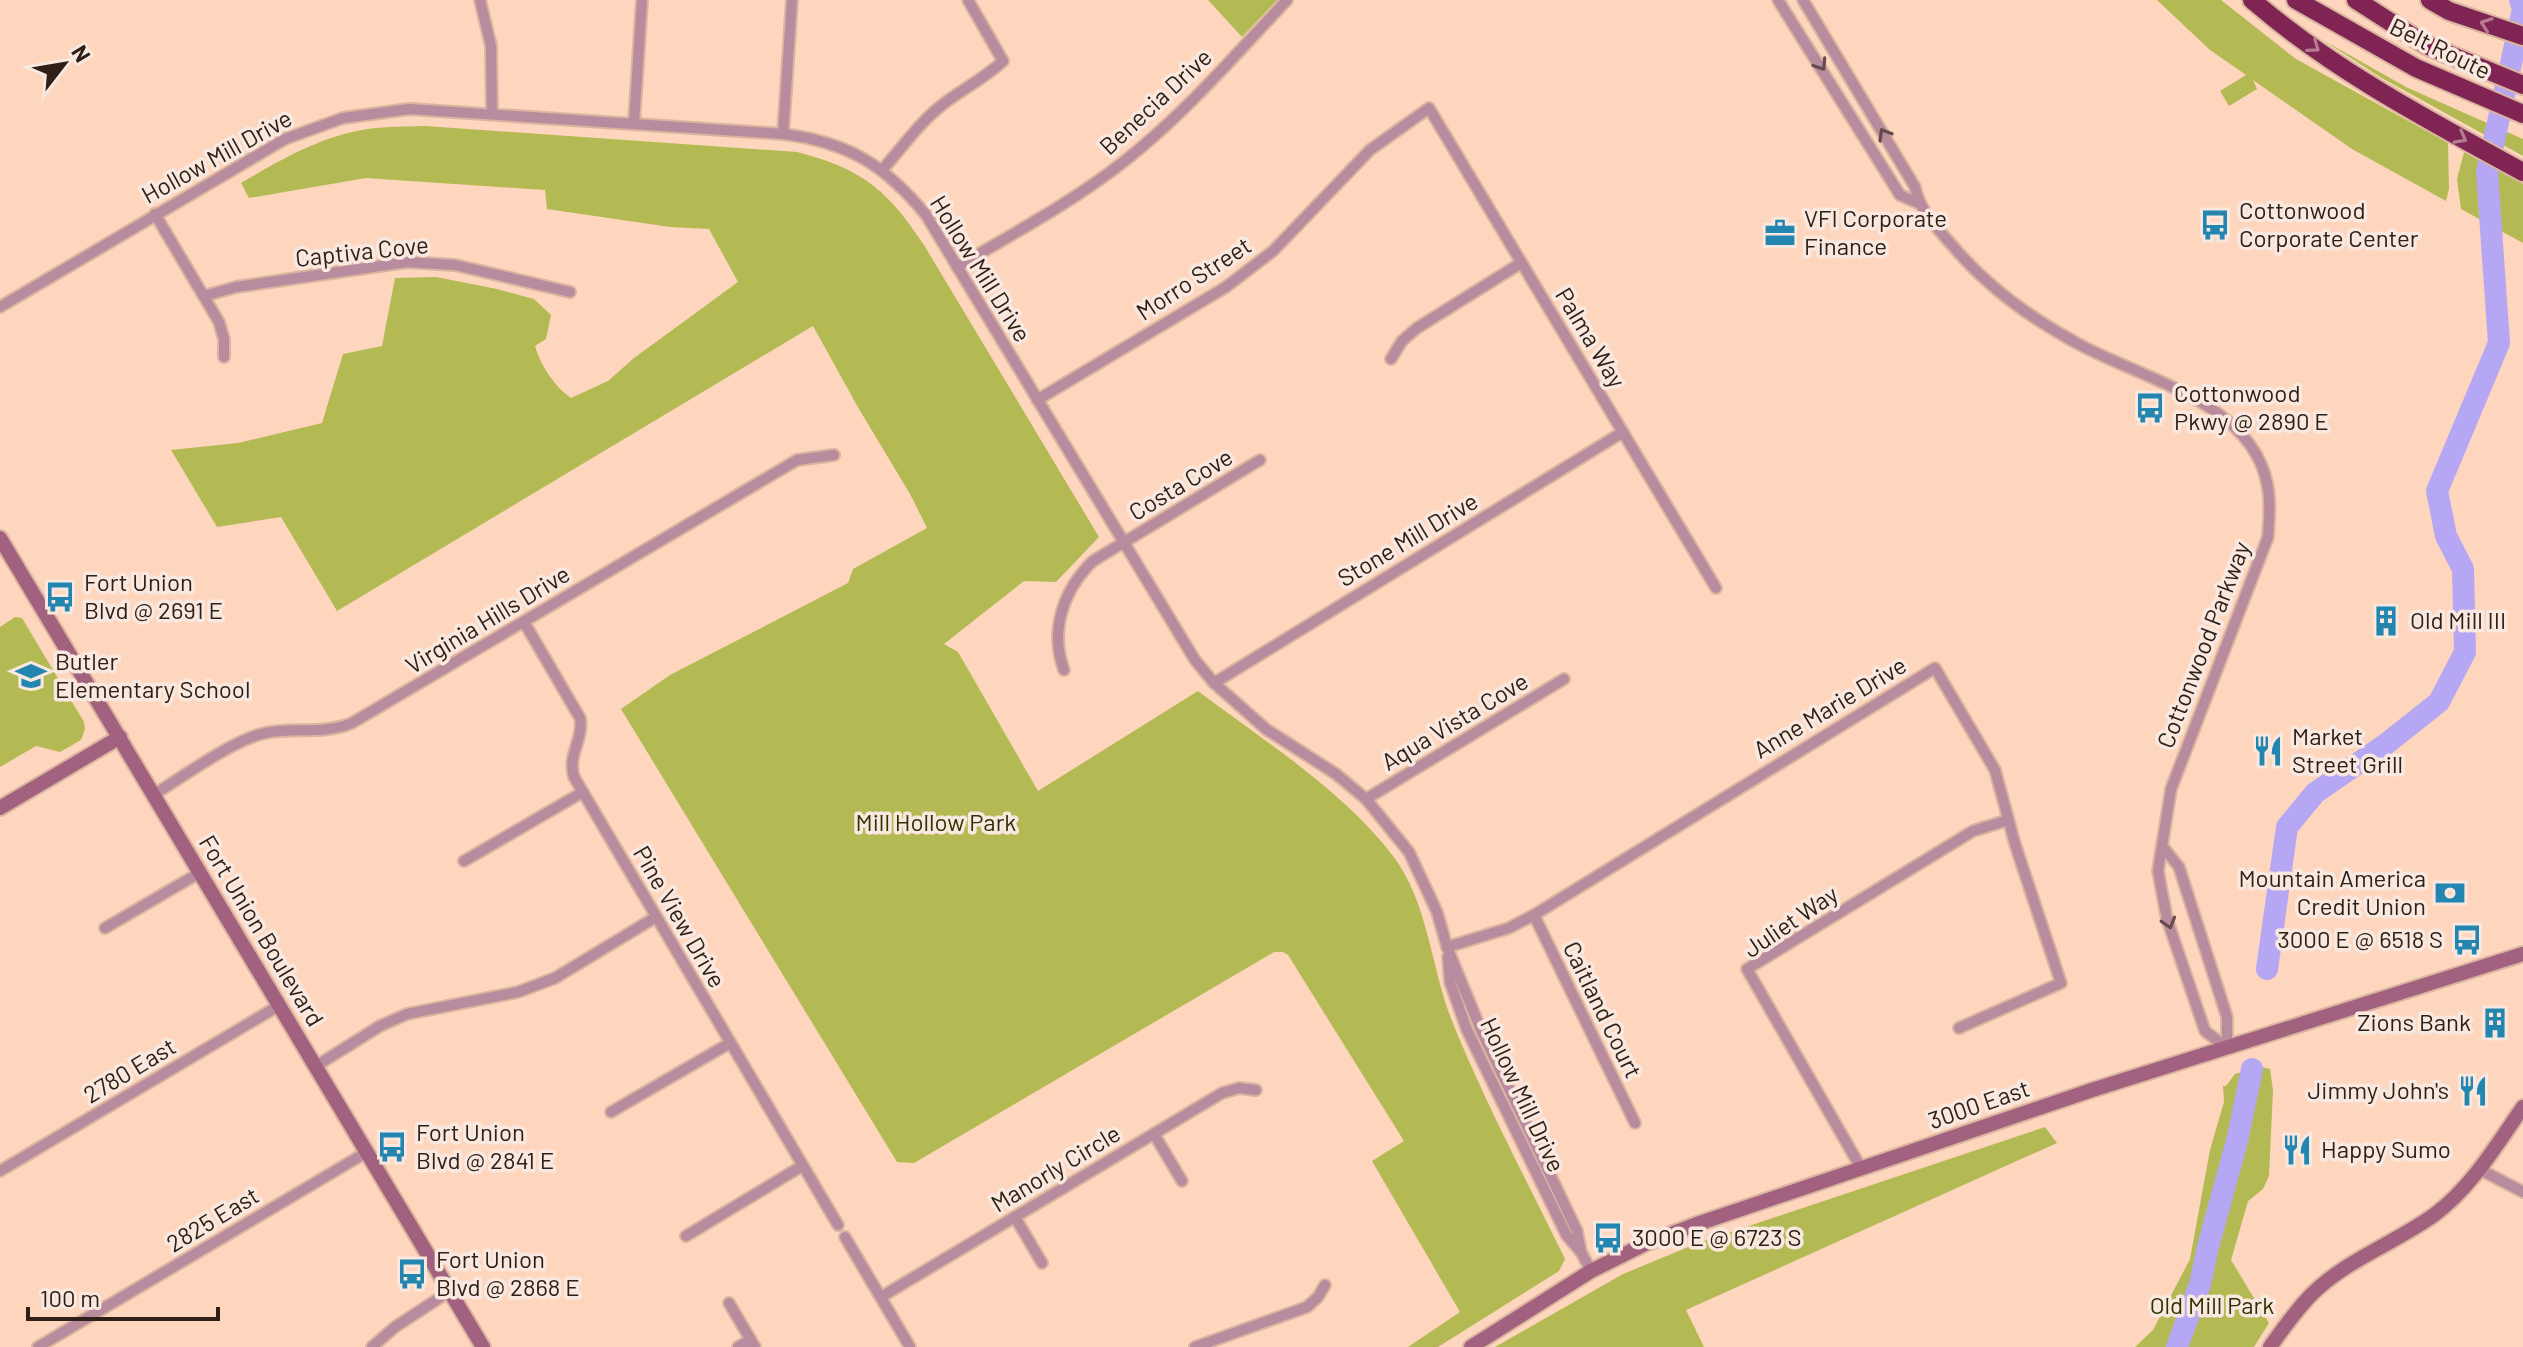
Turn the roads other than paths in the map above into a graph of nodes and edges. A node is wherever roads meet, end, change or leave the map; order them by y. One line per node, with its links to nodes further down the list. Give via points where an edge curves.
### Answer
1 (480, 0): 15 (street, via 491,46)
2 (642, 0): 17 (street)
3 (792, 0): 18 (street)
4 (968, 0): 19 (street, via 1003,61 929,116)
5 (1287, 0): 24 (street, Benecia Drive, via 1146,144 1100,180)
6 (1778, 0): 21 (street, Cottonwood Parkway, one-way to 21, via 1900,195)
7 (1803, 0): 21 (street, Cottonwood Parkway, one-way to 7, via 1915,187)
8 (2252, 0): 20 (highway, one-way to 20, via 2400,104)
9 (2296, 0): 16 (highway, Belt Route, via 2416,68)
10 (2356, 0): 13 (highway, Belt Route, via 2426,45)
11 (2430, 0): 12 (highway, one-way to 11)
12 (2523, 36)
13 (2523, 85)
14 (1429, 108): 23 (street, Palma Way); 30 (street, Morro Street, via 1370,150 1253,268)
15 (492, 114): 17 (street, Hollow Mill Drive); 22 (street, Hollow Mill Drive, via 409,109 327,122 285,139)
16 (2523, 114)
17 (634, 123): 18 (street, Hollow Mill Drive)
18 (783, 134): 19 (street, Hollow Mill Drive, via 826,141)
19 (882, 170): 24 (street, Hollow Mill Drive, via 926,215)
20 (2523, 172)
21 (1918, 203): 47 (street, Cottonwood Parkway, via 1970,264 2035,318 2221,413 2242,434 2267,481 2268,537 2175,777)
22 (155, 214): 26 (street); 27 (street, Hollow Mill Drive)
23 (1521, 263): 29 (street, via 1417,328); 31 (street, Palma Way)
24 (957, 267): 30 (street, Hollow Mill Drive)
25 (570, 292): 26 (street, Captiva Cove, via 455,265 407,262)
26 (204, 296): 28 (street, via 219,322)
27 (0, 307)
28 (224, 357)
29 (1391, 359)
30 (1037, 400): 35 (street, Hollow Mill Drive)
31 (1623, 432): 36 (street, Palma Way); 40 (street, Stone Mill Drive)
32 (834, 455): 37 (street, Virginia Hills Drive, via 797,460)
33 (1260, 460): 35 (street, Costa Cove)
34 (0, 538): 41 (main road, Fort Union Boulevard)
35 (1122, 543): 38 (street, Costa Cove, via 1093,561 1068,592 1056,636); 40 (street, Hollow Mill Drive)
36 (1716, 588)
37 (524, 622): 42 (street, Pine View Drive, via 580,718 571,768); 43 (street, Virginia Hills Drive, via 352,723 324,731 261,734)
38 (1064, 670)
39 (1564, 679): 44 (street, Aqua Vista Cove)
40 (1214, 683): 44 (street, Hollow Mill Drive, via 1266,729)
41 (120, 737): 43 (main road, Fort Union Boulevard); 45 (main road)
42 (583, 792): 48 (street); 51 (street, Pine View Drive)
43 (155, 794): 49 (main road, Fort Union Boulevard)
44 (1366, 799): 53 (street, Hollow Mill Drive, via 1422,876)
45 (0, 808)
46 (2008, 820): 50 (street, Anne Marie Drive, via 1995,770 1935,668); 56 (street, Anne Marie Drive, via 2061,983); 67 (street, Juliet Way, via 1973,831 1747,969)
47 (2163, 847): 58 (street, via 2179,867 2227,1017); 58 (street, Cottonwood Parkway, one-way to 58, via 2158,871 2167,919 2205,1031)
48 (464, 861)
49 (201, 872): 52 (street); 55 (main road, Fort Union Boulevard)
50 (1534, 915): 53 (street, Anne Marie Drive); 63 (street, Caitland Court)
51 (656, 917): 57 (street, Pine View Drive); 59 (street, via 555,978 518,992 407,1014)
52 (105, 928)
53 (1447, 947): 77 (street, Hollow Mill Drive)
54 (2523, 954): 58 (main road, 3000 East)
55 (280, 1005): 59 (main road, Fort Union Boulevard); 69 (street, 2780 East)
56 (1959, 1028)
57 (730, 1043): 62 (street); 66 (street, Pine View Drive)
58 (2227, 1048): 67 (main road, 3000 East)
59 (316, 1066): 65 (main road, Fort Union Boulevard)
60 (1256, 1090): 64 (street, Manorly Circle, via 1222,1093)
61 (2523, 1107): 68 (main road)
62 (611, 1112)
63 (1635, 1123)
64 (1154, 1134): 70 (street); 72 (street, Manorly Circle)
65 (367, 1152): 79 (main road, Fort Union Boulevard); 83 (street, 2825 East)
66 (802, 1166): 73 (street, Pine View Drive); 74 (street)
67 (1861, 1168): 77 (main road, 3000 East, via 1664,1236)
68 (2479, 1169): 71 (street); 90 (main road, via 2437,1213 2313,1293)
69 (0, 1171)
70 (1182, 1181)
71 (2523, 1192)
72 (1015, 1217): 76 (street); 80 (street, Manorly Circle)
73 (838, 1225)
74 (686, 1236)
75 (845, 1237): 80 (street)
76 (1042, 1263)
77 (1591, 1271): 89 (main road, 3000 East)
78 (1325, 1285): 88 (street, via 1307,1307)
79 (450, 1291): 84 (street); 85 (main road, Fort Union Boulevard)
80 (881, 1297): 87 (street)
81 (729, 1303): 82 (street)
82 (753, 1343): 86 (street)
83 (38, 1347)
84 (372, 1347)
85 (483, 1347)
86 (738, 1347)
87 (910, 1347)
88 (1195, 1347)
89 (1471, 1347)
90 (2270, 1347)

